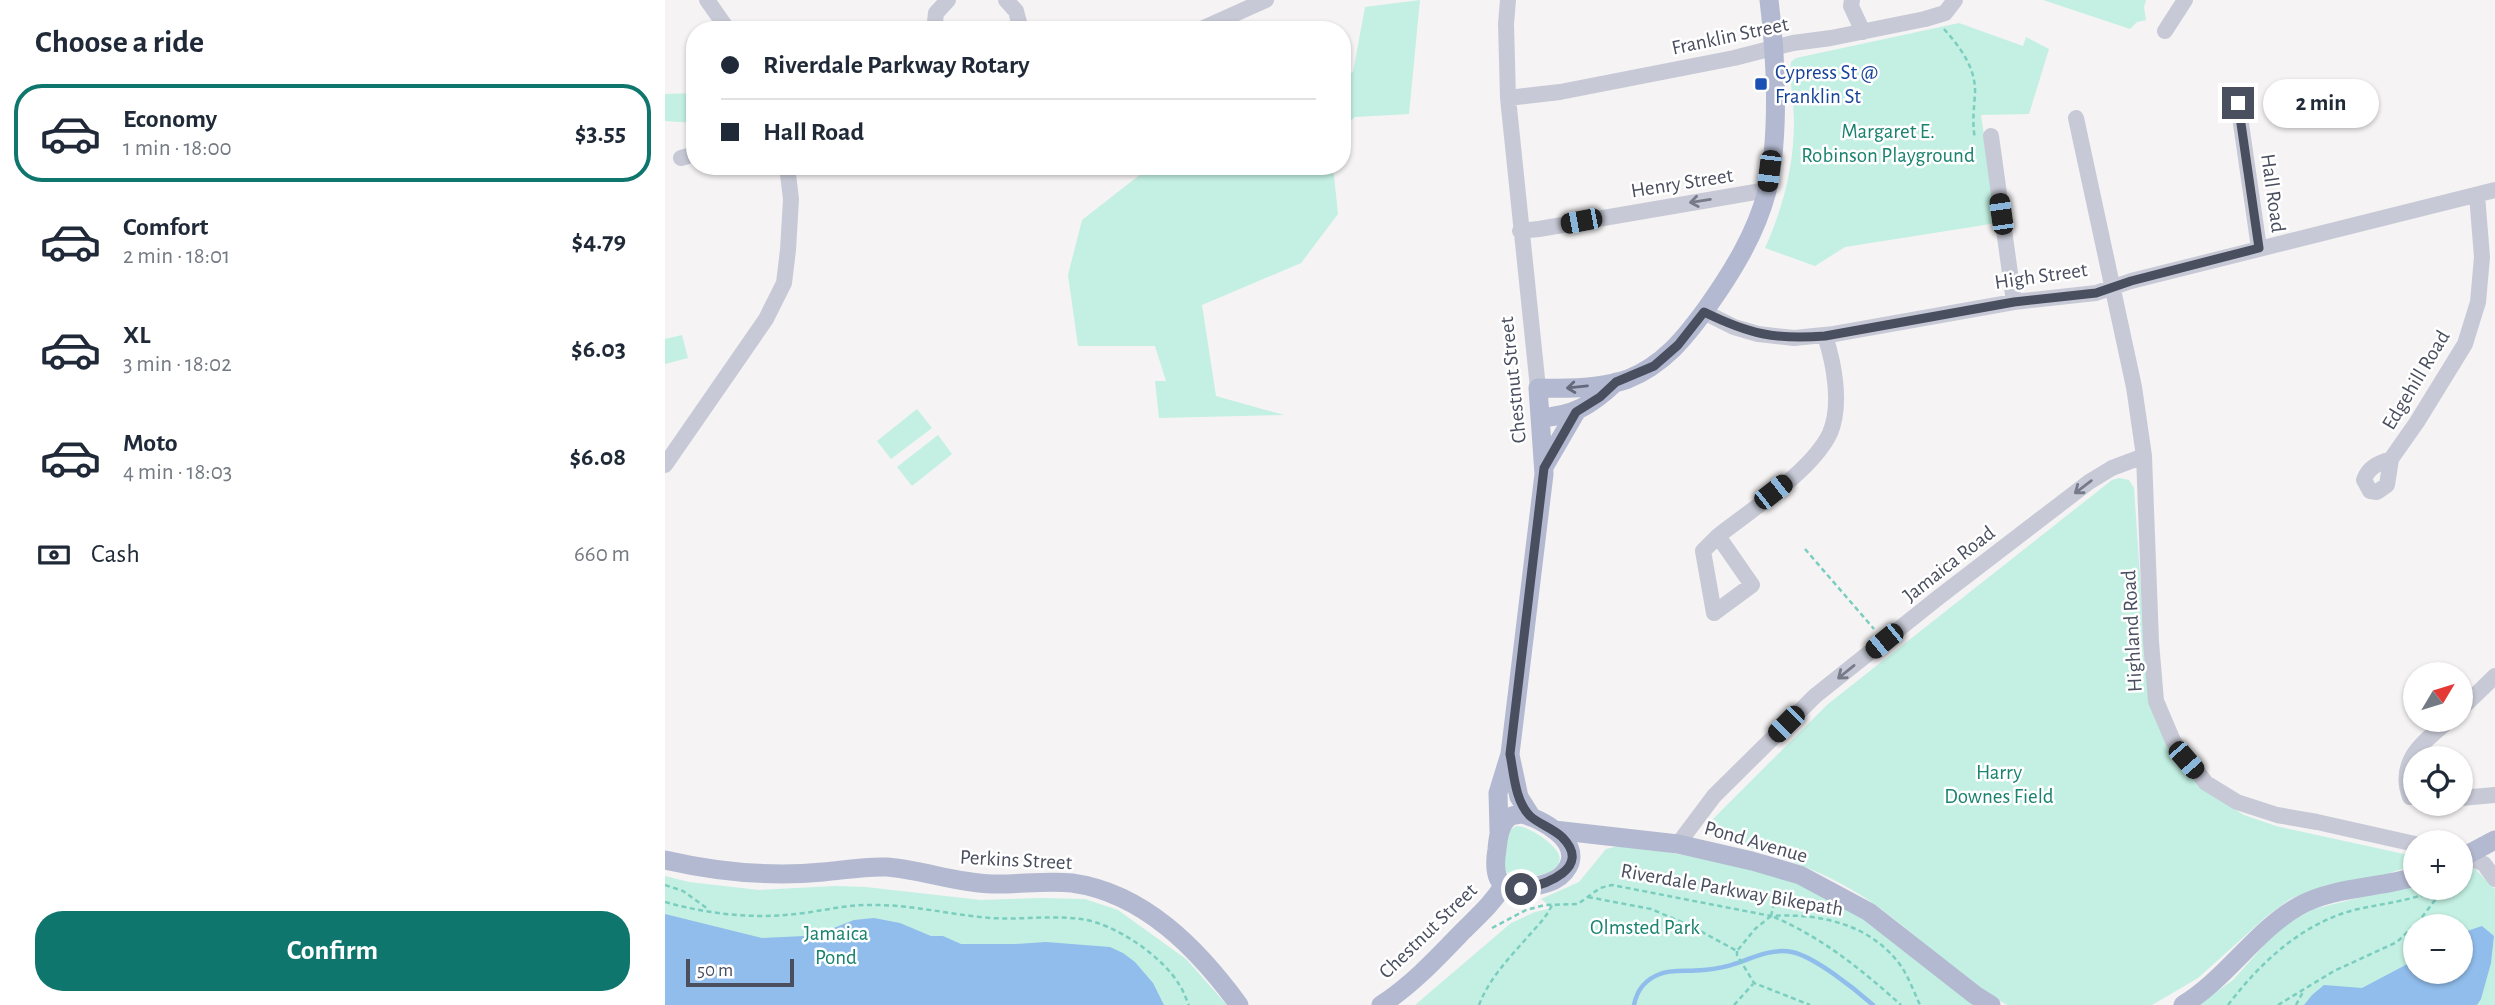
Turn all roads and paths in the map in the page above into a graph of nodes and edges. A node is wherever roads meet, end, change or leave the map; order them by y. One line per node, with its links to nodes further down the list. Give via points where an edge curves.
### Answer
1 (707, 0): 10 (street)
2 (948, 0): 11 (street, via 936,13)
3 (1006, 0): 12 (street)
4 (1266, 0): 13 (street)
5 (1508, 0): 18 (street, Chestnut Street)
6 (1769, 0): 17 (main road)
7 (1852, 0): 16 (street)
8 (1955, 0): 16 (street, Franklin Street, via 1945,13)
9 (2185, 0): 15 (street)
10 (722, 21)
11 (936, 21)
12 (1019, 21)
13 (1219, 21)
14 (1940, 24): 21 (path, via 1969,64 1974,79 1973,124)
15 (2165, 31)
16 (1863, 32): 17 (street, Franklin Street)
17 (1775, 48): 18 (street, Franklin Street, via 1560,92); 23 (main road, via 1774,133)
18 (1508, 98): 26 (street, Chestnut Street)
19 (2238, 103): 27 (street, Hall Road)
20 (2076, 118): 28 (street, Highland Road)
21 (1983, 138): 29 (street)
22 (788, 175): 38 (street, via 791,199 783,283 766,319)
23 (1767, 190): 26 (street, Henry Street, one-way to 26); 30 (main road, via 1734,267)
24 (2495, 190): 25 (street, High Street)
25 (2477, 195): 27 (street, High Street); 37 (street, Edgehill Road, via 2479,302 2466,344)
26 (1520, 231): 33 (street, Chestnut Street)
27 (2259, 248): 28 (street, High Street)
28 (2111, 288): 29 (street, High Street); 36 (street, Highland Road)
29 (2014, 302): 31 (street, High Street)
30 (1704, 312): 31 (street, High Street, via 1758,334); 32 (main road, via 1654,366)
31 (1825, 336): 40 (street, via 1835,398 1831,431 1792,478)
32 (1616, 382): 33 (main road, one-way to 33); 34 (main road)
33 (1538, 388): 35 (main road, Chestnut Street)
34 (1576, 412): 35 (main road); 39 (main road)
35 (1541, 418): 39 (main road, Chestnut Street)
36 (2144, 456): 55 (street, Highland Road, via 2156,702 2173,741 2206,783 2237,802); 56 (street, Jamaica Road, one-way to 56, via 2089,482 1815,696 1714,796)
37 (2391, 459)
38 (665, 465)
39 (1544, 468): 47 (main road, Chestnut Street)
40 (1718, 536)
41 (1805, 549): 42 (path)
42 (1876, 632)
43 (2495, 676): 44 (street)
44 (2473, 695)
45 (2437, 732): 46 (street)
46 (2422, 746)
47 (1510, 754): 50 (main road, Chestnut Street, via 1519,797); 52 (main road, Chestnut Street, via 1498,793)
48 (2495, 795): 49 (street)
49 (2473, 797)
50 (1531, 816): 51 (main road); 52 (main road, via 1512,815)
51 (1553, 830): 53 (main road, Pond Avenue); 60 (main road, via 1568,845)
52 (1499, 831): 64 (main road, via 1494,868)
53 (1611, 836): 56 (main road, Pond Avenue); 60 (main road)
54 (2495, 839): 57 (main road)
55 (2403, 841)
56 (1678, 844): 85 (main road, Pond Avenue, via 1785,870 1830,890 1869,912)
57 (2473, 851)
58 (665, 860): 77 (main road, Perkins Street, via 730,873 889,867 954,881 1072,883 1111,894 1160,921 1184,940)
59 (2473, 860): 62 (street, via 2484,864)
60 (1570, 862): 64 (main road, via 1552,882 1513,890)
61 (2403, 879): 86 (main road, via 2299,906)
62 (2495, 880)
63 (665, 885): 71 (path, via 683,891)
64 (1503, 886): 79 (main road, Chestnut Street, via 1492,904 1442,954)
65 (1588, 897): 70 (path, Riverdale Parkway Bikepath, via 1573,905); 72 (path, Riverdale Parkway Bikepath, via 1612,885); 74 (path, via 1651,909)
66 (2408, 900): 87 (path, via 2342,914 2303,933 2251,975)
67 (2434, 900): 76 (path, via 2397,942)
68 (665, 902): 71 (path)
69 (1774, 903): 72 (path)
70 (1552, 905): 73 (path, Riverdale Parkway Bikepath, via 1518,912); 80 (path, via 1499,971)
71 (710, 912): 78 (path, via 770,916 876,905 992,918 1083,919 1118,932 1151,954 1179,984)
72 (1771, 916): 74 (path); 83 (path, via 1824,944); 84 (path, Riverdale Parkway Bikepath, via 1826,919 1866,934 1902,968)
73 (1491, 928)
74 (1737, 953): 75 (path)
75 (1753, 983): 81 (path); 82 (path)
76 (2306, 987): 88 (path); 89 (path)
77 (1241, 1003)
78 (1189, 1005)
79 (1381, 1005)
80 (1479, 1005)
81 (1734, 1005)
82 (1810, 1005)
83 (1901, 1005)
84 (1920, 1005)
85 (1991, 1005)
86 (2183, 1005)
87 (2228, 1005)
88 (2278, 1005)
89 (2296, 1005)

